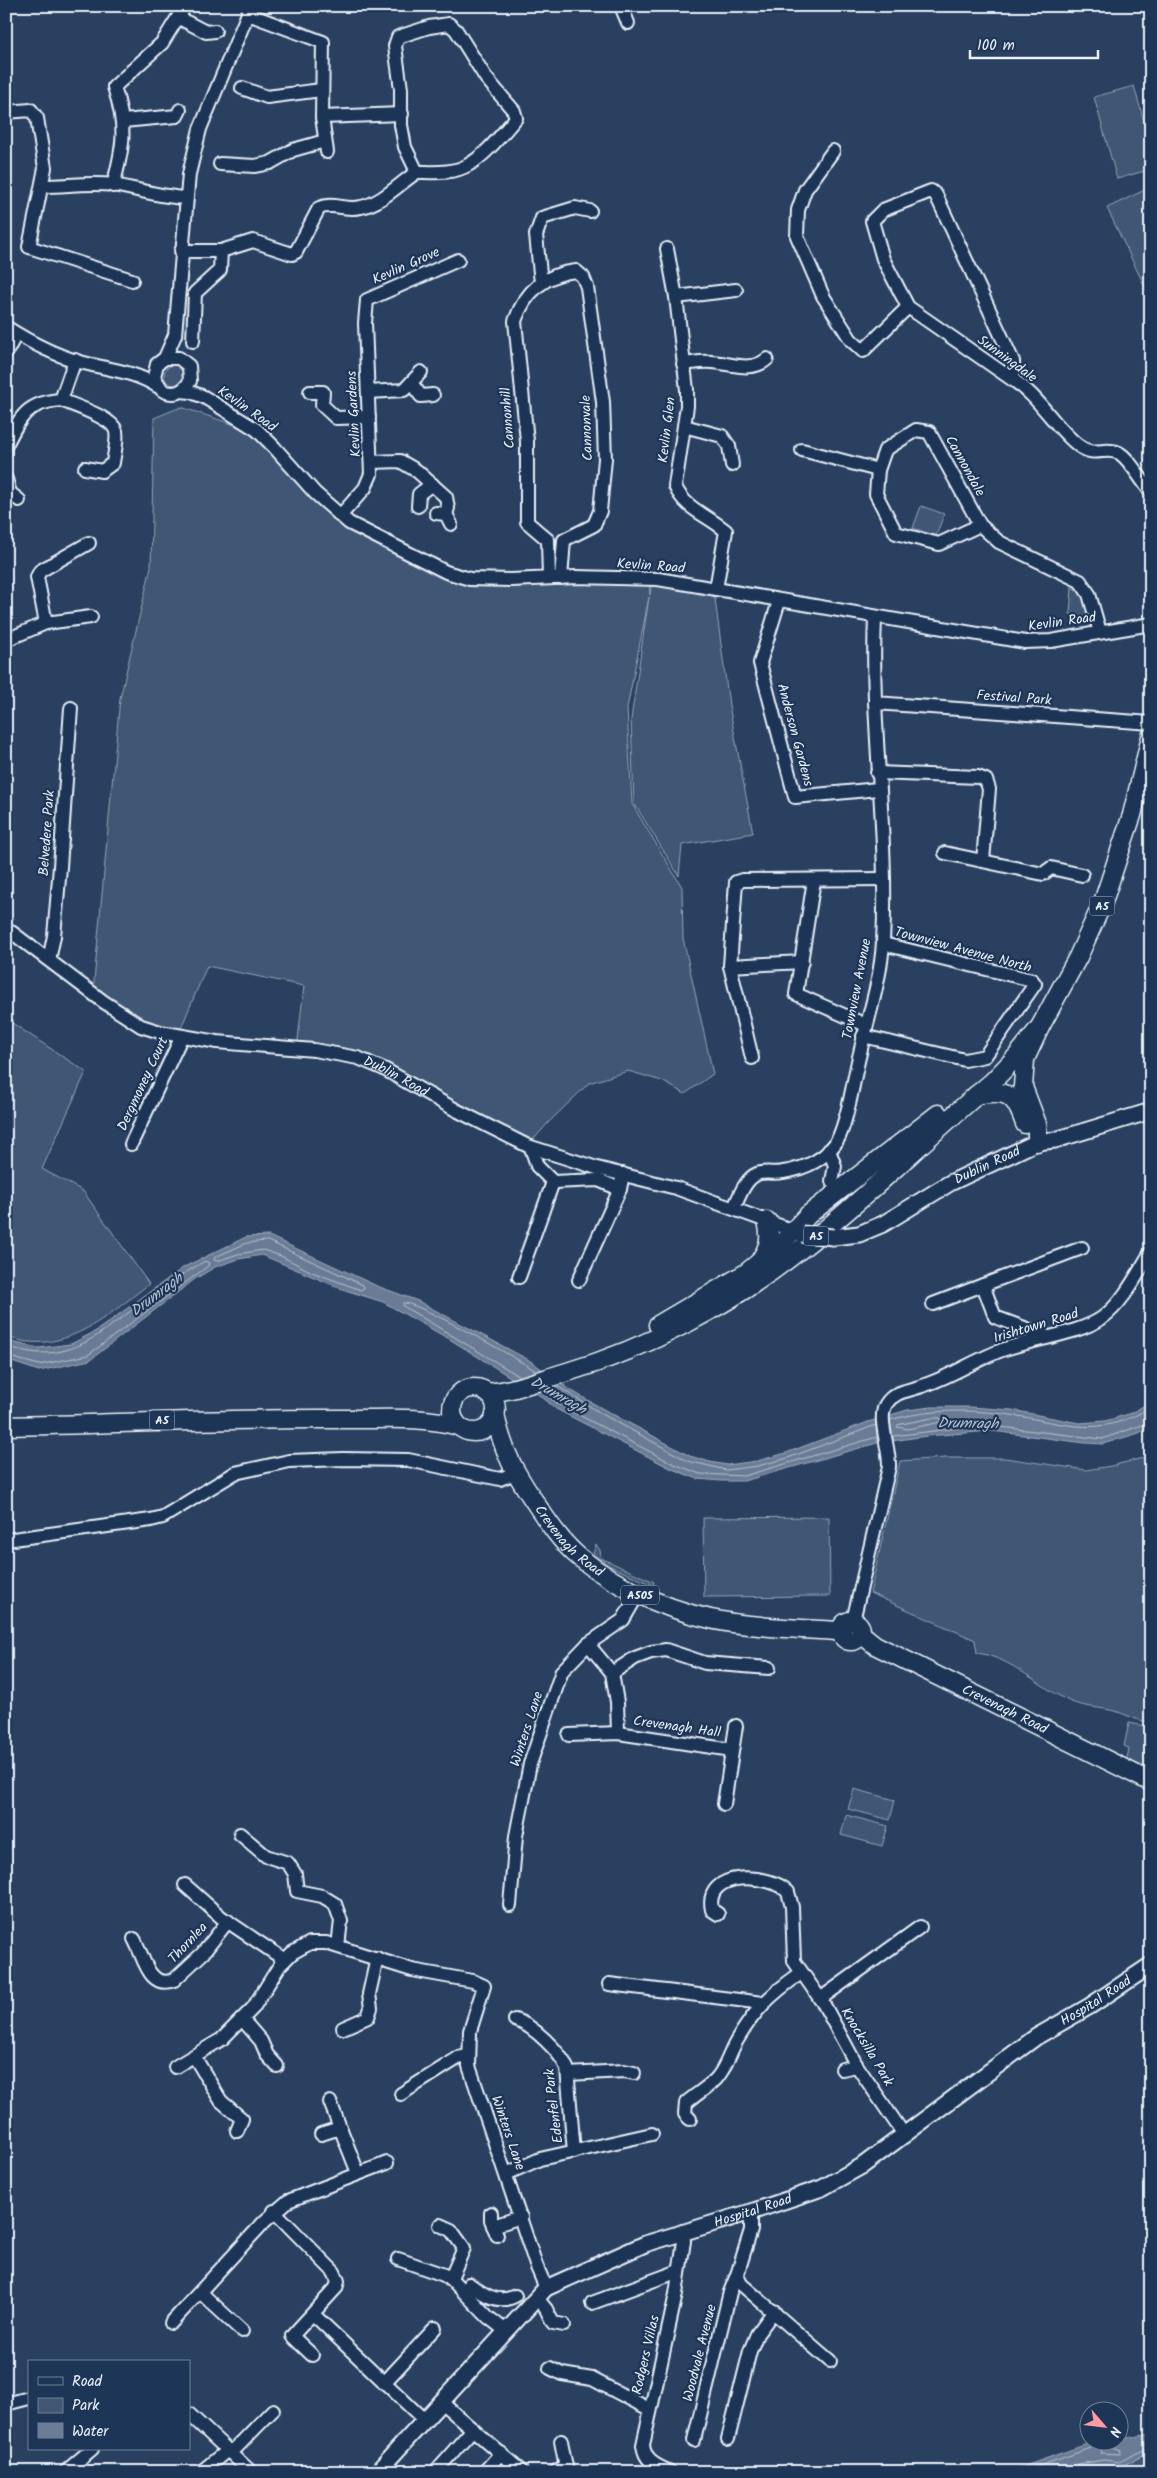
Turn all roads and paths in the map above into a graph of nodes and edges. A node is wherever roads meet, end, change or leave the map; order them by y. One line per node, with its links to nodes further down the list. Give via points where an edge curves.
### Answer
1 (185, 6): 4 (street)
2 (621, 6): 5 (street)
3 (250, 10): 8 (street, via 323,42); 19 (street, via 200,129)
4 (179, 18): 6 (street, via 206,32); 13 (street, via 162,43 114,87)
5 (628, 23)
6 (215, 31)
7 (242, 88): 8 (street, via 267,97)
8 (321, 90): 12 (street)
9 (180, 110): 13 (street, via 177,116)
10 (6, 112): 17 (street, via 31,110 38,118 45,168)
11 (402, 114): 12 (street); 16 (street, via 405,147); 16 (street, via 394,46 398,37 449,24 516,118 467,166 444,172)
12 (322, 117): 15 (street, via 326,146 293,150 270,163 254,166)
13 (123, 121): 18 (street, via 122,154)
14 (833, 151): 31 (street, via 805,190 798,210 796,236 823,296 851,340 863,351)
15 (220, 164)
16 (417, 172): 23 (street, via 372,204 359,208 326,205 319,208 292,254 252,241)
17 (43, 186): 18 (street, via 86,183); 26 (street, via 30,247)
18 (113, 186): 19 (street)
19 (186, 198): 22 (street)
20 (590, 211): 27 (street, via 575,208 542,218 536,235)
21 (667, 249): 29 (street, Kevlin Glen)
22 (181, 251): 23 (street); 33 (street)
23 (221, 251): 34 (street, via 220,270 194,293)
24 (458, 260): 30 (street, Kevlin Grove)
25 (567, 272): 27 (street, Cannonhill); 71 (street, Cannonvale, via 581,273 587,287 603,402 605,459 600,511 594,525 564,540)
26 (132, 280)
27 (541, 283): 71 (street, Cannonhill, via 521,305 515,321 527,441 527,522 548,540)
28 (739, 289): 29 (street)
29 (676, 296): 39 (street, Kevlin Glen)
30 (367, 300): 50 (street, Kevlin Gardens)
31 (908, 307): 45 (street, Sunningdale); 45 (street, Sunningdale, via 883,259 872,221 883,210 931,191 936,195 1012,361)
32 (11, 330): 35 (street); 37 (street)
33 (175, 335): 36 (street); 38 (street)
34 (193, 341)
35 (6, 353)
36 (165, 358): 38 (street); 41 (street)
37 (75, 360): 43 (street); 53 (street)
38 (182, 360): 44 (street)
39 (683, 364): 40 (street, via 710,362); 55 (street, Kevlin Glen, via 687,390)
40 (764, 366)
41 (154, 371): 43 (street); 47 (street)
42 (421, 372): 46 (street)
43 (136, 375): 47 (street)
44 (191, 376): 48 (street); 52 (street, Kevlin Road)
45 (1014, 380): 64 (street, Sunningdale, via 1078,446 1093,454 1113,451 1122,454)
46 (411, 383): 50 (street, via 404,390); 51 (street, via 421,396)
47 (157, 386): 48 (street, via 167,393)
48 (181, 391): 52 (street, Kevlin Road)
49 (310, 392): 54 (street, via 322,392 322,405 336,418)
50 (368, 392): 54 (street, Kevlin Gardens)
51 (432, 395)
52 (204, 397): 67 (street, Kevlin Road, via 257,430 314,493)
53 (61, 400): 56 (street, via 42,401 19,419); 59 (street, via 113,424 116,431 113,463 102,471)
54 (369, 417): 58 (street, Kevlin Gardens)
55 (684, 426): 60 (street, via 722,436); 72 (street, Kevlin Glen, via 675,486 680,499 726,532)
56 (6, 446)
57 (802, 450): 61 (street)
58 (372, 462): 63 (street, via 400,461); 67 (street, Kevlin Gardens, via 365,488)
59 (85, 468)
60 (734, 468)
61 (878, 470): 69 (street, Cannondale, via 876,494 896,533 939,544); 69 (street, Cannondale, via 885,450 916,430 930,432)
62 (6, 478): 65 (street, via 10,493)
63 (432, 484): 66 (street, via 419,494); 68 (street, via 446,497 448,508)
64 (1151, 492)
65 (19, 500)
66 (418, 506)
67 (340, 516): 71 (street, Kevlin Road, via 446,572 470,579)
68 (444, 517)
69 (980, 525): 78 (street, Cannondale, via 999,542 1080,581 1089,594)
70 (89, 543): 76 (street, via 40,571 37,577)
71 (555, 578): 72 (street, Kevlin Road, via 652,579)
72 (716, 589): 73 (street, Kevlin Road)
73 (778, 601): 75 (street, Kevlin Road); 85 (street, Anderson Gardens, via 760,663 795,797)
74 (92, 617): 76 (street)
75 (875, 618): 78 (street, Kevlin Road, via 1025,642); 80 (street, Townview Avenue)
76 (46, 623): 79 (street)
77 (1151, 624): 78 (street, Kevlin Road)
78 (1100, 632)
79 (6, 640)
80 (875, 703): 82 (street, Festival Park); 84 (street, Townview Avenue)
81 (71, 708): 93 (street, Belvedere Park, via 55,926)
82 (1151, 723)
83 (1151, 737): 96 (highway, A5, via 1132,816 1103,902 1078,958)
84 (877, 773): 85 (street, Townview Avenue); 87 (street, via 986,780 989,790)
85 (878, 789): 89 (street, Townview Avenue)
86 (945, 853): 87 (street)
87 (983, 861): 88 (street, via 1043,874 1051,868)
88 (1082, 875)
89 (883, 879): 90 (street); 92 (street, Townview Avenue)
90 (814, 880): 94 (street); 95 (street, via 736,882)
91 (6, 928): 93 (street, Dublin Road)
92 (883, 944): 97 (street, Townview Avenue); 97 (street, Townview Avenue North, via 1032,980 1034,984 985,1056 965,1060)
93 (49, 960): 98 (street, Dublin Road, via 141,1026)
94 (802, 962): 95 (street); 97 (street, via 796,989 798,997)
95 (730, 966): 100 (street)
96 (1040, 1026): 99 (highway, A5); 103 (highway, via 1025,1059 1023,1087 1037,1124)
97 (865, 1031): 106 (street, Townview Avenue, via 844,1120)
98 (182, 1036): 104 (street, Dergmoney Court); 105 (street, Dublin Road, via 358,1058)
99 (1017, 1056): 101 (highway, A5); 113 (highway, via 994,1069 808,1215)
100 (752, 1058)
101 (976, 1095): 103 (highway, via 994,1091 1010,1096 1018,1104 1028,1134); 122 (highway, A5, via 784,1263 689,1322 635,1348)
102 (1151, 1112): 103 (main road, Dublin Road, via 1055,1140)
103 (1037, 1142): 113 (main road, Dublin Road, bridge, via 950,1183 883,1224 859,1234 833,1236)
104 (132, 1144)
105 (531, 1147): 107 (street, Dublin Road); 109 (street, via 537,1166)
106 (829, 1150): 108 (street, via 835,1166); 111 (street, Townview Avenue, via 802,1167 756,1174 744,1186)
107 (623, 1174): 110 (street); 111 (street, Dublin Road)
108 (832, 1180)
109 (553, 1182): 110 (street, via 598,1180); 117 (street)
110 (620, 1189): 118 (street)
111 (734, 1208): 112 (street, Dublin Road)
112 (767, 1221): 113 (street, Dublin Road); 116 (highway, via 769,1246)
113 (798, 1232): 116 (highway)
114 (1082, 1248): 119 (street)
115 (1151, 1252): 121 (street, Irishtown Road, via 1112,1311 1090,1325)
116 (758, 1263): 122 (highway)
117 (519, 1277)
118 (579, 1280)
119 (983, 1285): 120 (street); 121 (street, via 996,1317)
120 (933, 1304)
121 (1046, 1336): 133 (street, Irishtown Road, via 1004,1349 923,1386 902,1391 885,1405 882,1416 890,1456)
122 (596, 1362): 123 (highway, A5, via 510,1389)
123 (492, 1404): 124 (highway, A5, via 481,1389 466,1389 458,1394); 128 (highway, via 488,1427); 129 (highway, Crevenagh Road / A505)
124 (452, 1407): 125 (highway, A5); 127 (highway)
125 (430, 1420): 126 (highway, A5, via 188,1419); 127 (highway, A5)
126 (6, 1426)
127 (458, 1426): 128 (highway, A5)
128 (478, 1432): 129 (highway)
129 (502, 1446): 130 (highway, Crevenagh Road / A505)
130 (515, 1473): 131 (street, via 500,1479 408,1460 343,1458 289,1461 235,1474 163,1517); 132 (highway, Crevenagh Road / A505, via 549,1524 578,1556)
131 (6, 1540)
132 (638, 1594): 133 (highway, Crevenagh Road / A505, via 730,1622); 134 (street, Winters Lane, via 622,1620)
133 (852, 1629): 141 (highway, Crevenagh Road, via 875,1645)
134 (588, 1644): 136 (street, Crevenagh Hall); 145 (street, Winters Lane, via 562,1671 530,1764 516,1836)
135 (769, 1668): 136 (street, via 704,1664 666,1650 635,1658)
136 (612, 1673): 138 (street, Crevenagh Hall)
137 (736, 1726): 140 (street, Crevenagh Hall)
138 (618, 1734): 139 (street, Crevenagh Hall); 140 (street, Crevenagh Hall)
139 (569, 1735)
140 (732, 1750): 142 (street, Crevenagh Hall)
141 (1151, 1782)
142 (724, 1804)
143 (240, 1834): 150 (street, via 266,1856 288,1863 295,1874 297,1891 322,1896 335,1904 341,1921)
144 (185, 1885): 147 (street, Thornlea)
145 (510, 1905)
146 (718, 1914): 154 (street, Knocksilla Park, via 710,1904 720,1883 728,1879 772,1882 784,1888 792,1906 794,1961)
147 (228, 1921): 149 (street, Thornlea, via 203,1953 167,1983 152,1976); 152 (street, Thornlea)
148 (920, 1927): 156 (street)
149 (134, 1939)
150 (338, 1946): 151 (street); 152 (street, via 326,1942 310,1943 292,1952)
151 (376, 1958): 160 (street, via 368,2017); 162 (street, Winters Lane, via 412,1970 484,1986 470,2031)
152 (285, 1960): 158 (street)
153 (1151, 1965): 176 (main road, Hospital Road, via 1036,2037)
154 (801, 1973): 156 (street, Knocksilla Park); 157 (street)
155 (609, 1984): 157 (street)
156 (820, 1998): 164 (street, Knocksilla Park)
157 (763, 2003): 171 (street, via 755,2010 716,2079 686,2103 685,2114)
158 (242, 2020): 161 (street, via 222,2039); 163 (street)
159 (515, 2020): 167 (street, Edenfel Park, via 561,2055)
160 (343, 2028)
161 (194, 2056): 165 (street); 173 (street, via 221,2101 242,2119)
162 (468, 2056): 169 (street, via 458,2058); 180 (street, Winters Lane)
163 (277, 2066)
164 (857, 2066): 166 (street); 176 (street, Knocksilla Park)
165 (175, 2067)
166 (842, 2068)
167 (568, 2074): 168 (street, via 624,2071); 177 (street, Edenfel Park)
168 (634, 2074)
169 (401, 2094)
170 (330, 2102): 172 (street)
171 (690, 2119)
172 (340, 2128): 174 (street); 179 (street)
173 (237, 2131)
174 (320, 2134)
175 (652, 2134): 177 (street, Edenfel Park)
176 (905, 2136): 182 (main road, Hospital Road, via 862,2166 815,2192)
177 (574, 2152): 180 (street, Edenfel Park, via 540,2159)
178 (387, 2163): 179 (street)
179 (358, 2173): 181 (street, via 288,2201)
180 (506, 2174): 184 (street, Winters Lane)
181 (274, 2211): 192 (street); 199 (street, via 334,2272 338,2281 336,2288)
182 (751, 2212): 186 (main road, Hospital Road); 189 (street, Woodvale Avenue, via 751,2230)
183 (491, 2213): 184 (street, via 495,2230)
184 (521, 2217): 193 (street, Winters Lane)
185 (440, 2225): 190 (street, via 451,2230 464,2248)
186 (682, 2231): 188 (street, Rodgers Villas, via 684,2241); 193 (main road, Hospital Road, via 645,2244)
187 (398, 2259): 190 (street)
188 (679, 2271): 196 (street); 212 (street, Rodgers Villas)
189 (737, 2275): 198 (street, via 741,2284); 218 (street, Woodvale Avenue)
190 (450, 2280): 197 (street)
191 (469, 2284): 194 (street)
192 (200, 2292): 200 (street); 203 (street)
193 (541, 2293): 201 (street, Winters Lane, via 553,2323); 204 (main road, Hospital Road)
194 (488, 2296): 195 (street, via 508,2300); 197 (street)
195 (515, 2296)
196 (592, 2303)
197 (480, 2309): 204 (street)
198 (774, 2311): 206 (street); 217 (street, via 757,2334 750,2351)
199 (313, 2314): 205 (street, via 292,2336); 208 (street)
200 (171, 2323)
201 (564, 2325)
202 (435, 2328): 208 (street)
203 (242, 2331)
204 (506, 2331): 210 (main road, Hospital Road)
205 (312, 2355)
206 (830, 2361)
207 (550, 2368): 212 (street, via 562,2374 592,2379)
208 (384, 2383): 215 (street)
209 (28, 2398): 211 (street)
210 (441, 2402): 215 (main road, Hospital Road); 216 (street)
211 (6, 2404)
212 (649, 2408): 223 (street, Rodgers Villas, via 642,2445)
213 (273, 2410): 221 (street)
214 (190, 2415): 221 (street)
215 (424, 2420): 228 (main road, Hospital Road)
216 (473, 2429): 222 (street); 229 (street)
217 (728, 2439)
218 (694, 2440)
219 (561, 2441): 224 (street)
220 (91, 2450): 225 (street)
221 (229, 2452): 226 (street); 227 (street)
222 (501, 2453): 230 (street); 231 (street)
223 (647, 2467): 232 (street, Rodgers Villas)
224 (562, 2470)
225 (65, 2472)
226 (201, 2472)
227 (251, 2472)
228 (377, 2472)
229 (435, 2472)
230 (484, 2472)
231 (522, 2472)
232 (670, 2472)

